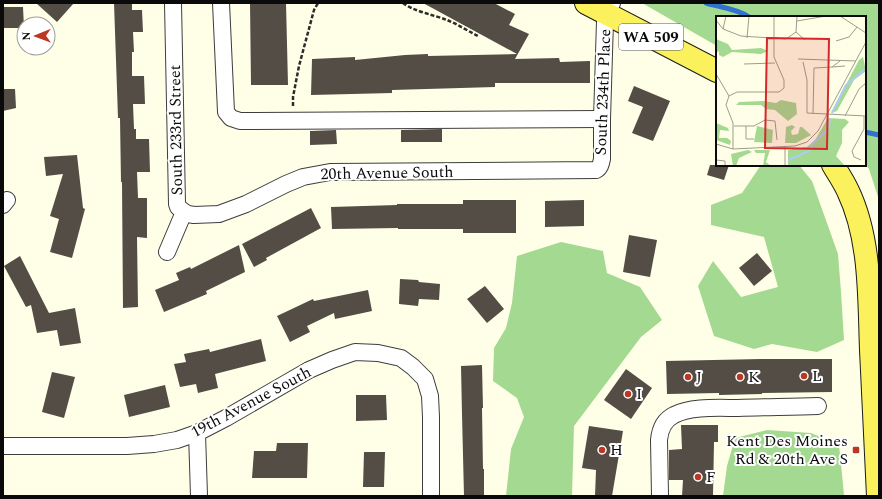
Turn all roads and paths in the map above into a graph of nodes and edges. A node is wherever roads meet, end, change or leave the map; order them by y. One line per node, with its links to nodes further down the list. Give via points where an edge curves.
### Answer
1 (173, 3): 13 (street, South 233rd Street, via 177,204)
2 (221, 3): 10 (street, via 226,112 231,118 240,121)
3 (318, 3): 10 (path, via 297,74 293,97)
4 (403, 3): 7 (path, via 448,20)
5 (586, 3): 6 (main road, WA 509)
6 (610, 9): 8 (main road, WA 509); 9 (street, South 234th Place, via 605,21)
7 (478, 36)
8 (716, 70)
9 (602, 119): 10 (street); 12 (street, South 234th Place, via 602,160)
10 (294, 121)
11 (834, 166): 21 (main road, via 855,207 866,259)
12 (598, 169): 13 (street, 20th Avenue South, via 330,172 303,177 219,214 194,215)
13 (184, 212): 14 (street, South 233rd Street)
14 (167, 252)
15 (818, 406): 20 (street, via 687,410 672,416 662,425 659,434)
16 (197, 433): 17 (street, 19th Avenue South, via 177,440 140,445); 18 (street); 19 (street, 19th Avenue South, via 309,370 332,360 355,352 401,358 425,379 430,396)
17 (3, 446)
18 (199, 496)
19 (432, 496)
20 (660, 496)
21 (878, 496)

